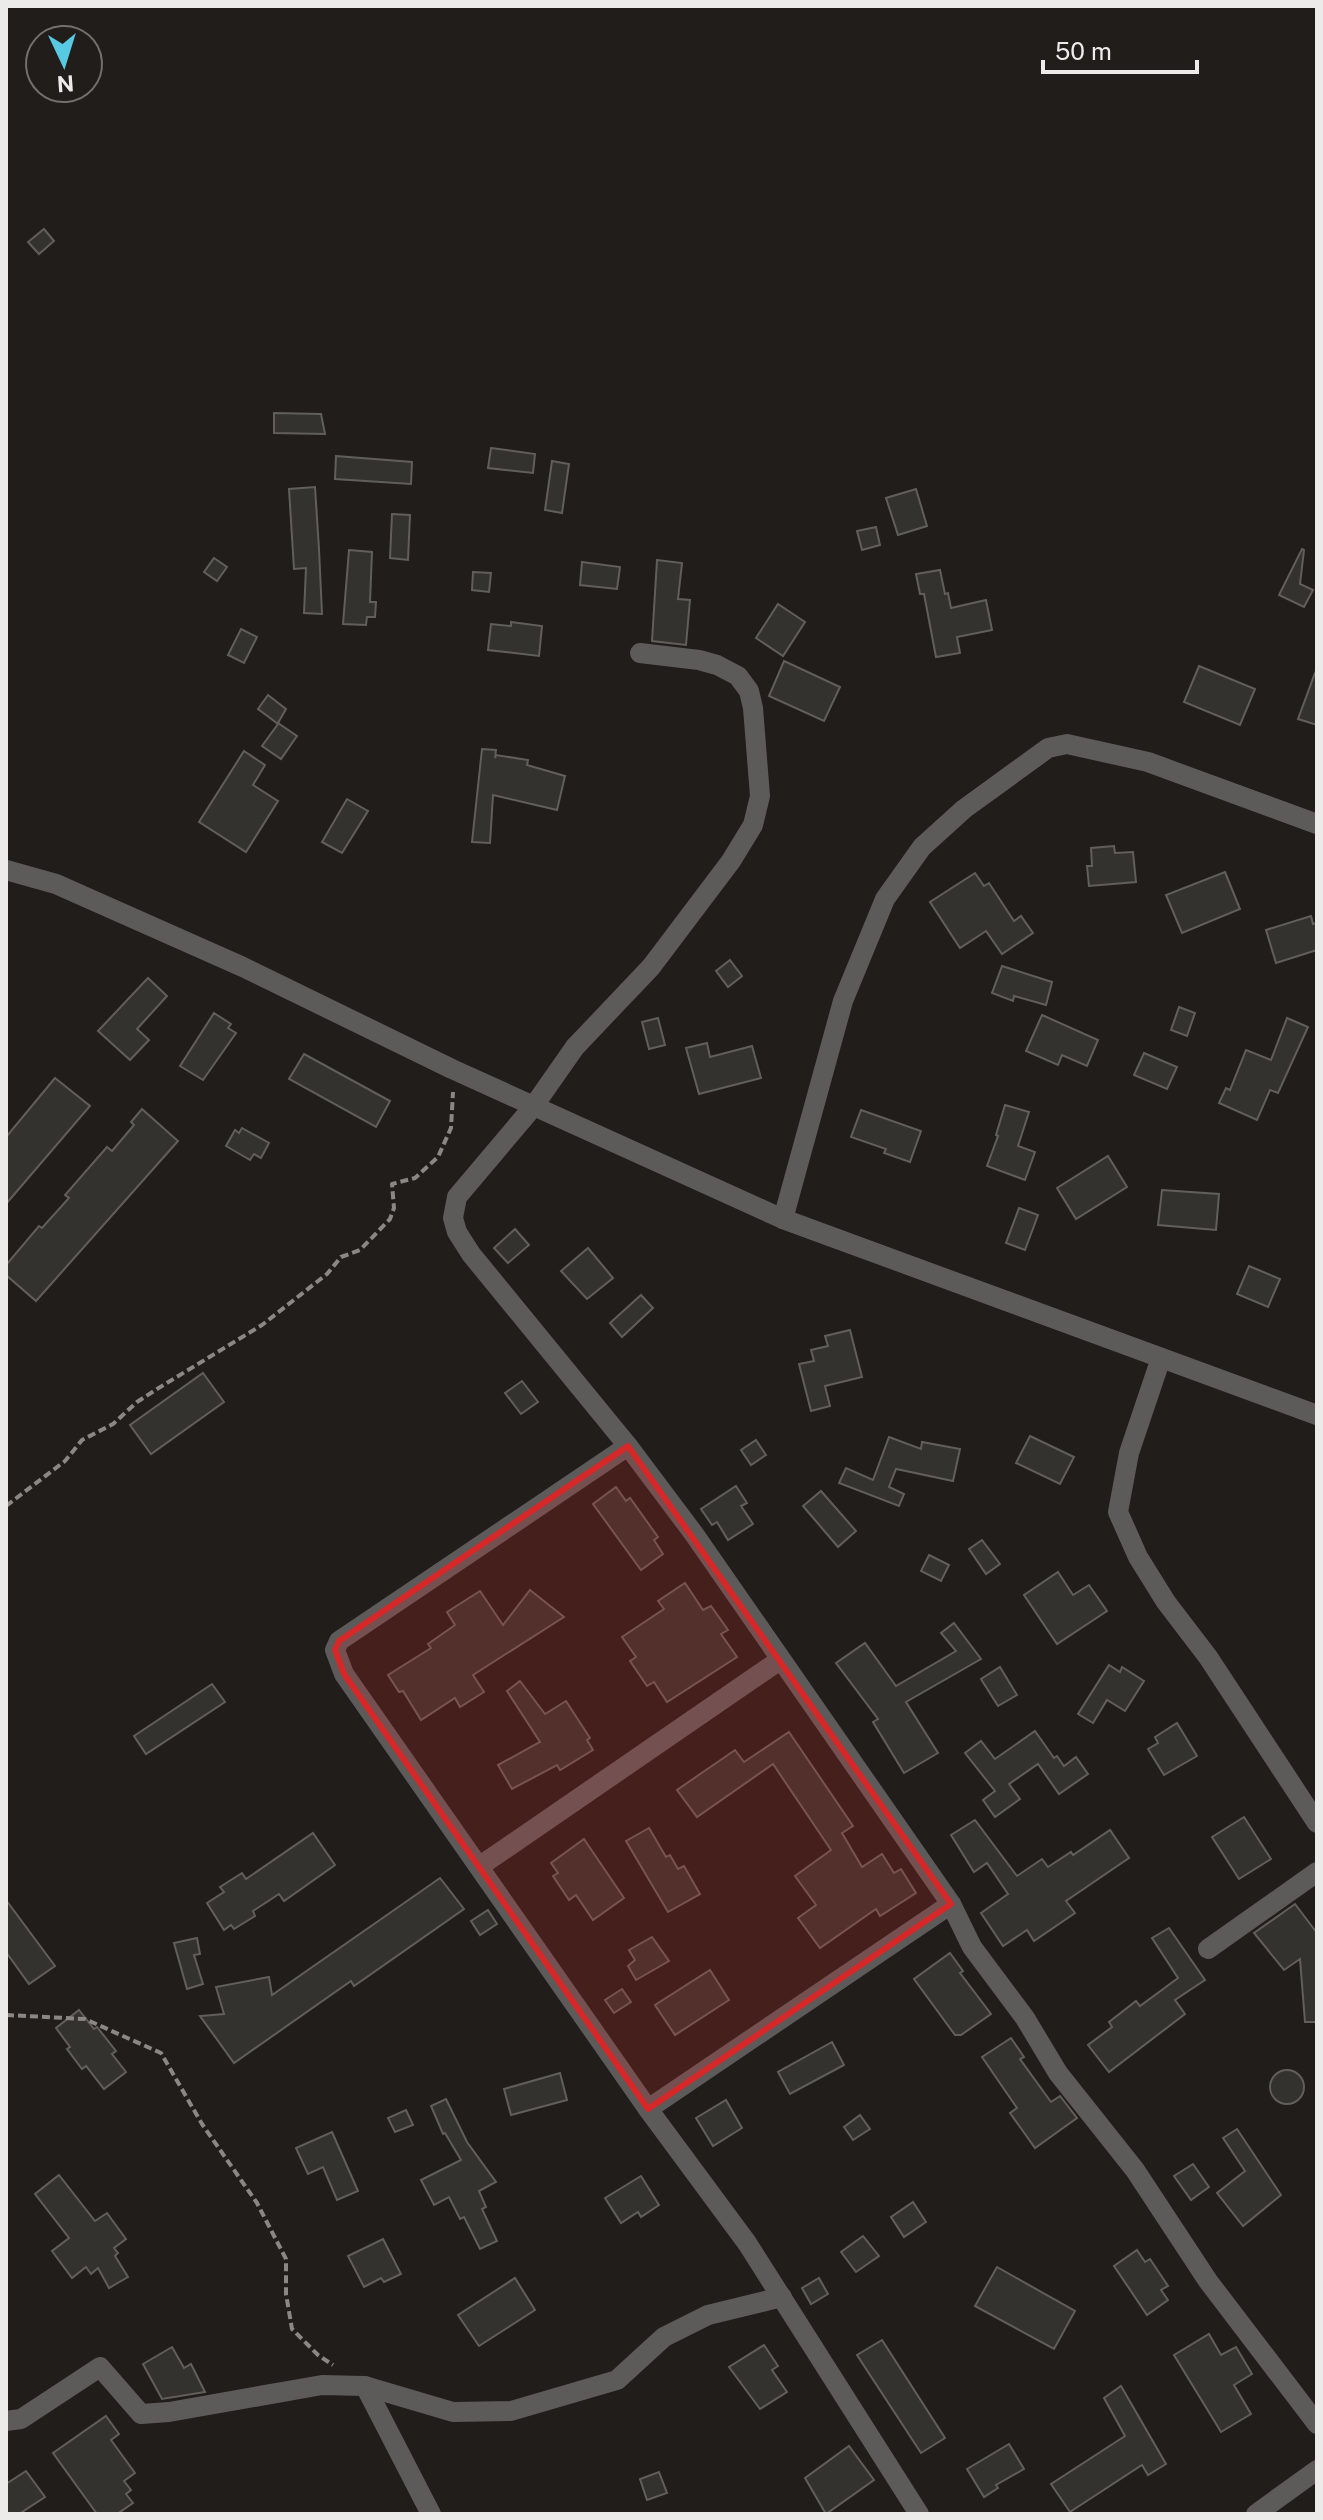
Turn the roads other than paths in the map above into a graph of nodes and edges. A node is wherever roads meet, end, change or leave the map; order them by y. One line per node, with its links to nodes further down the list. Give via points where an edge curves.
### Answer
1 (640, 653): 4 (street, via 699,660 738,676 753,708 757,810 753,825 651,967 575,1047)
2 (1317, 824): 5 (street, via 1148,762 1067,744 1048,748 964,809 922,847 885,899 843,1001)
3 (6, 870): 4 (street, via 56,884 243,967)
4 (533, 1107): 5 (street); 8 (street, via 457,1197 455,1226 471,1254)
5 (783, 1219): 6 (street)
6 (1161, 1358): 7 (street); 10 (street, via 1129,1453 1118,1512 1166,1602)
7 (1317, 1415)
8 (628, 1446): 9 (street); 11 (street, via 339,1641 335,1650 344,1674)
9 (780, 1660): 11 (street); 13 (street)
10 (1317, 1823)
11 (480, 1866): 15 (street)
12 (1317, 1872): 14 (street)
13 (951, 1904): 15 (street); 19 (street, via 972,1947 1058,2073 1135,2170 1208,2281)
14 (1208, 1949)
15 (648, 2109): 16 (street)
16 (782, 2297): 17 (street, via 708,2315 664,2337 617,2380 511,2411 453,2412); 22 (street)
17 (365, 2386): 18 (street, via 322,2385 141,2414 100,2367 21,2419); 21 (street)
18 (6, 2421)
19 (1317, 2424)
20 (1317, 2470): 23 (street)
21 (431, 2514)
22 (919, 2514)
23 (1256, 2514)

